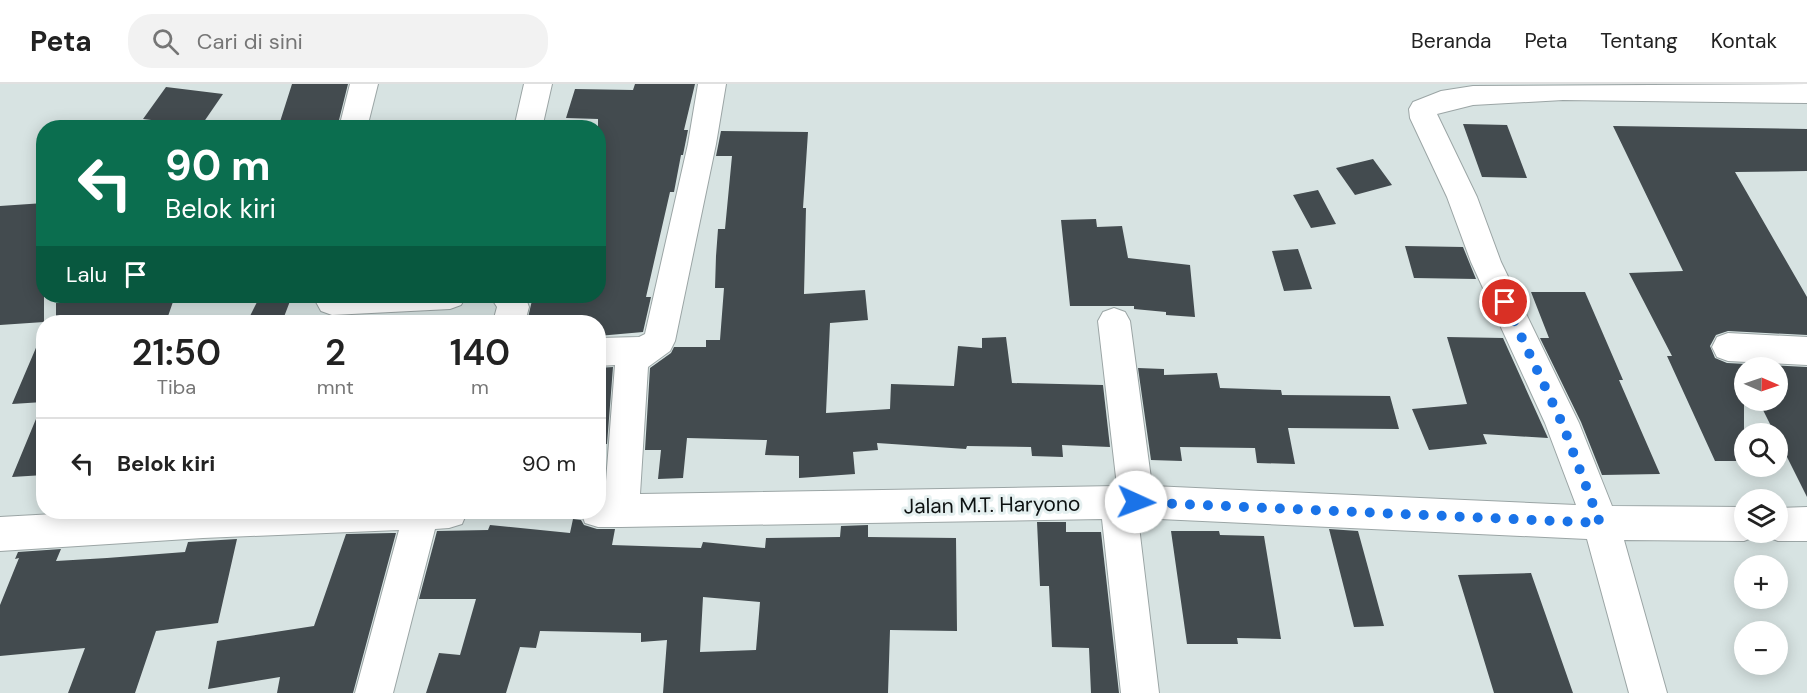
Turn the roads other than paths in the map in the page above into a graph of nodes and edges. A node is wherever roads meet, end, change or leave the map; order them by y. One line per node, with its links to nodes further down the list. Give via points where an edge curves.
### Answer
1 (364, 84): 6 (street)
2 (538, 84): 7 (street)
3 (712, 84): 12 (street, via 659,341)
4 (1719, 88): 5 (street); 19 (street, via 1479,93 1436,100 1423,109 1486,262 1562,423)
5 (1807, 93)
6 (355, 120)
7 (530, 120)
8 (374, 303): 9 (street)
9 (330, 307)
10 (1114, 321): 15 (street)
11 (1728, 347): 13 (street)
12 (644, 351): 14 (street); 16 (street, via 632,360)
13 (1807, 351)
14 (606, 352)
15 (1127, 503): 16 (street, Jalan M.T. Haryono); 19 (street, Jalan M.T. Haryono); 25 (street)
16 (610, 511)
17 (206, 519): 23 (street)
18 (420, 519): 24 (street)
19 (1600, 523): 20 (street, Jalan M.T. Haryono); 26 (street)
20 (1734, 524)
21 (1788, 524): 22 (street)
22 (1807, 524)
23 (1, 535)
24 (374, 693)
25 (1140, 693)
26 (1648, 693)

